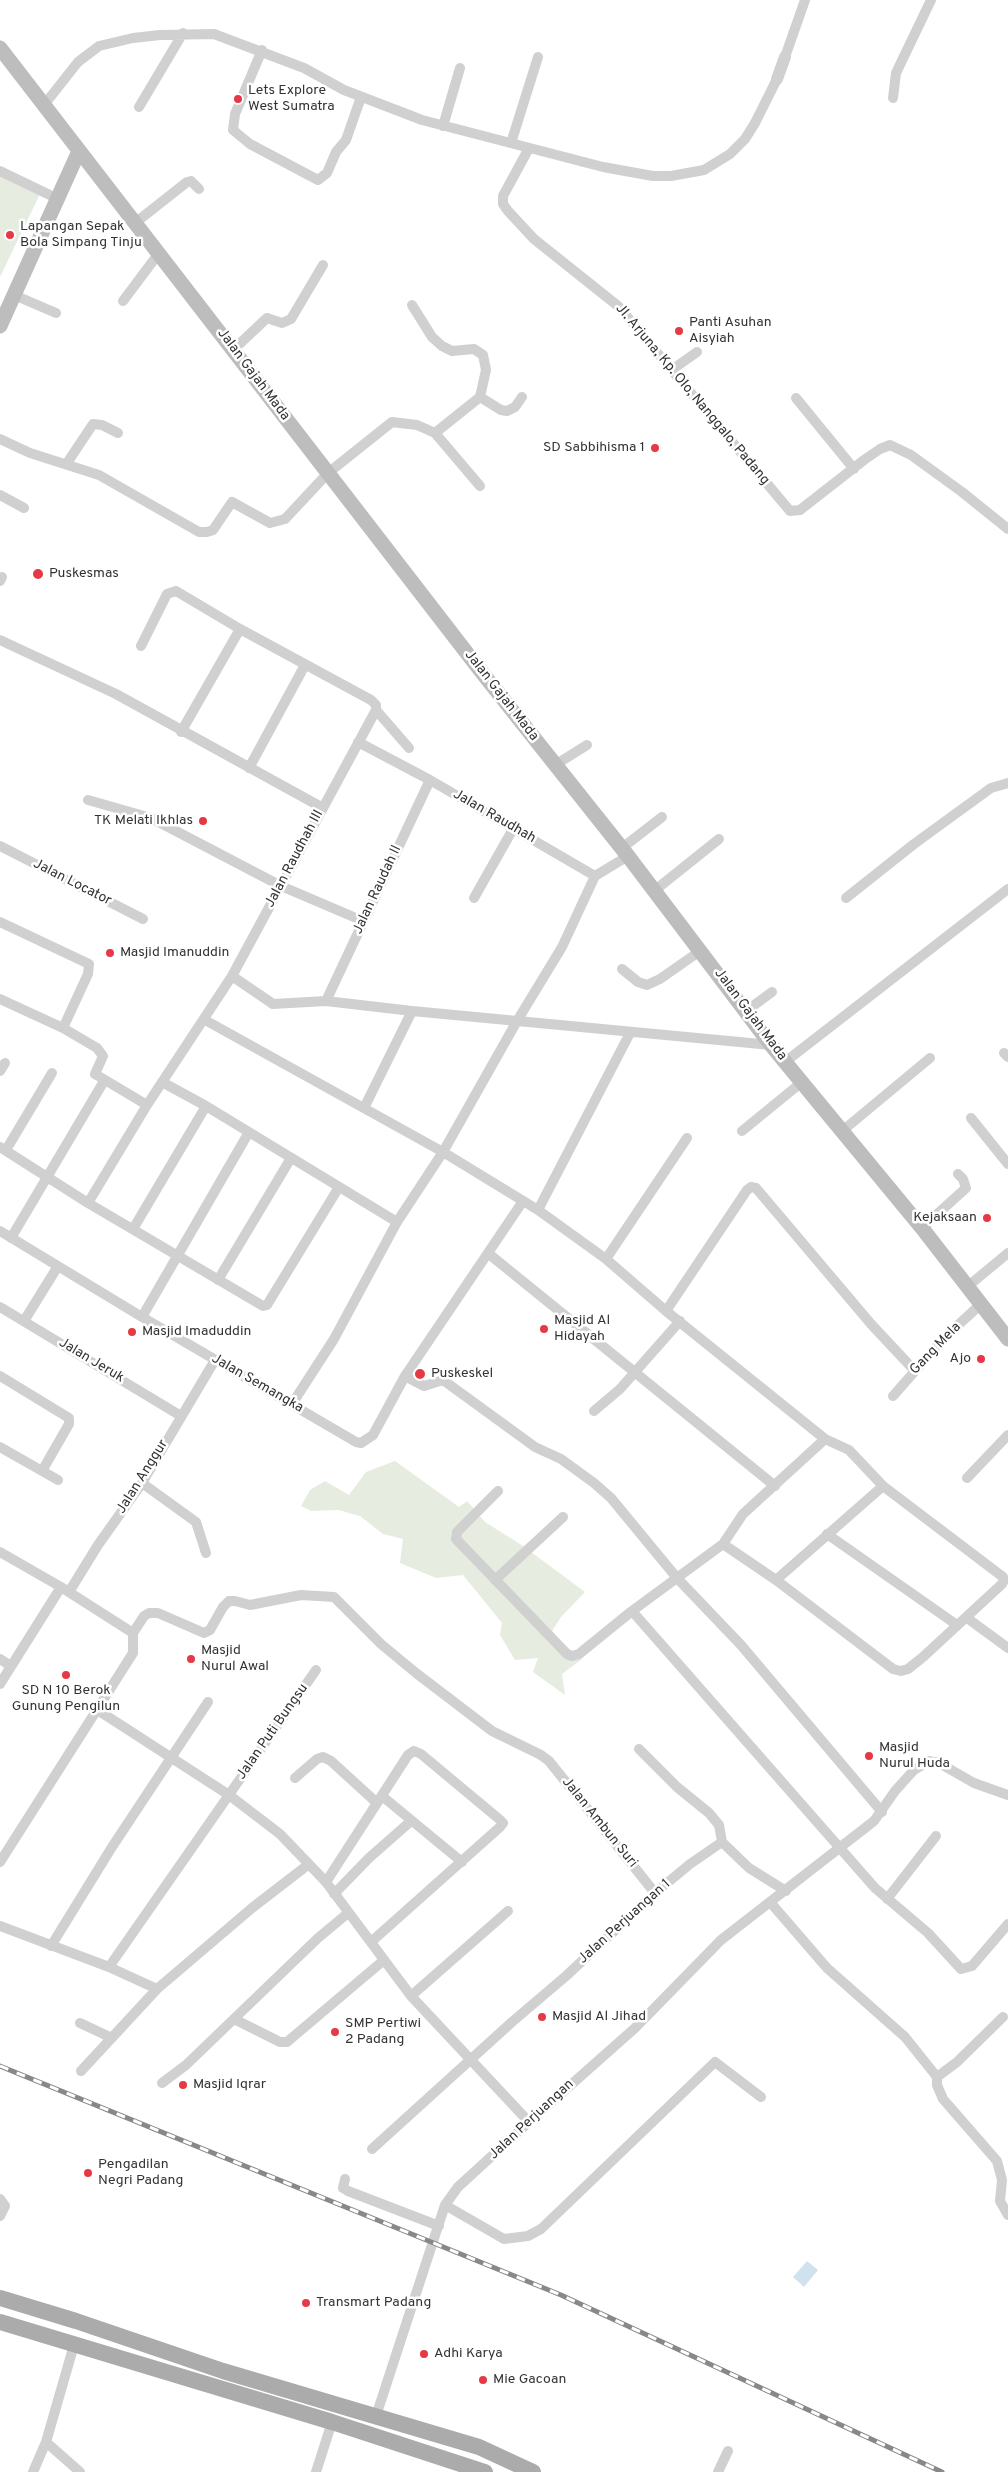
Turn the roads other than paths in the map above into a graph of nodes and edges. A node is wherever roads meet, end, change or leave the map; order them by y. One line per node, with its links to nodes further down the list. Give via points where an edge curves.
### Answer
1 (805, 0): 7 (street)
2 (931, 0): 11 (street, via 896,73)
3 (183, 33): 5 (street, via 214,34); 12 (street, via 133,38 99,46 78,62); 13 (street)
4 (0, 48): 12 (main road, Jalan Gajah Mada)
5 (262, 50): 10 (street); 10 (street, via 235,114 233,130 250,144 318,180 327,173 336,152 346,140)
6 (538, 57): 15 (street)
7 (785, 57): 9 (street)
8 (460, 68): 14 (street)
9 (776, 78): 16 (street, via 745,139 722,160 695,173 645,175)
10 (361, 97): 14 (street)
11 (893, 98)
12 (44, 105): 17 (main road, Jalan Gajah Mada)
13 (139, 107)
14 (443, 126): 15 (street)
15 (511, 142): 16 (street)
16 (529, 148): 31 (street, Jl. Arjuna, Kp. Olo, Nanggalo, Padang, via 503,196 503,204 534,239 618,306)
17 (79, 150): 20 (main road); 21 (main road, Jalan Gajah Mada)
18 (0, 171): 20 (street)
19 (199, 188): 21 (street, via 187,182)
20 (56, 198): 24 (main road)
21 (135, 223): 22 (main road, Jalan Gajah Mada)
22 (159, 253): 25 (street); 29 (main road, Jalan Gajah Mada)
23 (323, 265): 29 (street, via 291,320 282,323 266,319)
24 (14, 295): 27 (street); 28 (main road)
25 (122, 301)
26 (412, 305): 32 (street, via 432,337 442,346 452,351 474,349 483,355 486,370)
27 (56, 313)
28 (0, 325)
29 (234, 349): 40 (main road, Jalan Gajah Mada)
30 (697, 352): 31 (street)
31 (673, 369): 39 (street, Jl. Arjuna, Kp. Olo, Nanggalo, Padang, via 790,511 800,510)
32 (480, 397): 33 (street, via 507,411); 36 (street)
33 (522, 397)
34 (796, 398): 39 (street)
35 (118, 433): 38 (street, via 94,424)
36 (435, 433): 40 (street, via 417,425 392,422); 41 (street)
37 (0, 439): 38 (street, via 30,453)
38 (67, 463): 40 (street, via 99,475 199,532 213,530 232,502 270,523 280,522)
39 (854, 469): 44 (street, via 880,449 890,445 898,448 981,506)
40 (328, 473): 54 (main road, Jalan Gajah Mada)
41 (480, 486)
42 (0, 494): 43 (street)
43 (24, 508)
44 (1008, 529)
45 (240, 629): 47 (street, via 176,590 167,594); 48 (street); 50 (street)
46 (0, 640): 50 (street, via 116,694)
47 (141, 646)
48 (305, 665): 49 (street, via 371,700 376,704); 55 (street)
49 (376, 710): 51 (street, Jalan Raudhah III); 53 (street)
50 (181, 732): 55 (street)
51 (358, 742): 56 (street, Jalan Raudhah); 59 (street, Jalan Raudhah III)
52 (587, 744): 54 (street)
53 (409, 748)
54 (555, 765): 64 (main road, Jalan Gajah Mada)
55 (249, 768): 59 (street)
56 (430, 780): 61 (street, Jalan Raudhah); 72 (street, Jalan Raudah II)
57 (1008, 783): 70 (street, via 991,788)
58 (88, 800): 66 (street, via 151,818)
59 (323, 808): 66 (street, Jalan Raudhah III)
60 (662, 817): 64 (street)
61 (513, 829): 65 (street, Jalan Raudhah); 69 (street)
62 (719, 839): 68 (street)
63 (0, 846): 71 (street, Jalan Locator)
64 (625, 852): 65 (street); 68 (main road, Jalan Gajah Mada)
65 (595, 876): 83 (street, via 562,947)
66 (281, 886): 72 (street); 76 (street, Jalan Raudhah III)
67 (1008, 889): 88 (street)
68 (654, 891): 74 (main road, Jalan Gajah Mada)
69 (474, 898)
70 (846, 898)
71 (143, 919)
72 (363, 921): 79 (street, Jalan Raudah II)
73 (0, 922): 84 (street, via 85,960 90,967)
74 (700, 951): 75 (street, via 647,985 638,982); 81 (main road, Jalan Gajah Mada)
75 (622, 968)
76 (232, 976): 79 (street, via 273,1004); 82 (street, Jalan Raudhah III)
77 (772, 992): 81 (street)
78 (0, 999): 84 (street)
79 (326, 1001): 80 (street)
80 (412, 1011): 83 (street); 95 (street)
81 (746, 1011): 86 (main road, Jalan Gajah Mada)
82 (205, 1020): 91 (street, Jalan Raudhah III); 95 (street)
83 (517, 1022): 85 (street); 102 (street)
84 (63, 1028): 90 (street, via 101,1051 103,1056 94,1072)
85 (630, 1033): 86 (street); 110 (street)
86 (772, 1045): 88 (main road, Jalan Gajah Mada)
87 (930, 1058): 99 (street)
88 (785, 1062): 92 (main road, Jalan Gajah Mada)
89 (52, 1073): 101 (street)
90 (104, 1081): 93 (street); 106 (street)
91 (162, 1082): 93 (street, Jalan Raudhah III); 94 (street)
92 (802, 1082): 97 (street); 99 (main road, Jalan Gajah Mada)
93 (147, 1106): 109 (street, Jalan Raudhah III)
94 (206, 1106): 98 (street); 113 (street)
95 (364, 1108): 102 (street)
96 (971, 1118): 104 (street)
97 (742, 1131)
98 (248, 1132): 103 (street); 118 (street)
99 (841, 1132): 112 (main road, Jalan Gajah Mada)
100 (687, 1138): 119 (street)
101 (3, 1148): 106 (street)
102 (443, 1152): 108 (street); 111 (street)
103 (291, 1158): 107 (street); 121 (street)
104 (1008, 1164)
105 (958, 1174): 112 (street, via 966,1188)
106 (47, 1177): 109 (street); 115 (street)
107 (339, 1187): 111 (street); 121 (street, via 267,1305 263,1306)
108 (523, 1201): 110 (street); 117 (street)
109 (88, 1203): 113 (street)
110 (538, 1210): 119 (street)
111 (397, 1222): 136 (street, via 334,1339)
112 (922, 1228): 122 (main road, Jalan Gajah Mada)
113 (132, 1230): 118 (street)
114 (0, 1231): 115 (street, Jalan Semangka)
115 (11, 1238): 120 (street, Jalan Semangka)
116 (1008, 1252): 122 (street)
117 (489, 1254): 132 (street); 134 (street)
118 (178, 1256): 121 (street); 126 (street)
119 (606, 1259): 125 (street)
120 (58, 1266): 126 (street, Jalan Semangka); 127 (street)
121 (218, 1280)
122 (967, 1287): 123 (main road, Jalan Gajah Mada)
123 (981, 1304): 129 (main road, Jalan Gajah Mada); 131 (street, Gang Mela)
124 (0, 1307): 127 (street, Jalan Jeruk)
125 (666, 1311): 128 (street); 131 (street, via 747,1190 756,1188)
126 (142, 1317): 130 (street, Jalan Semangka)
127 (24, 1321): 138 (street, Jalan Jeruk)
128 (680, 1321): 132 (street); 140 (street)
129 (1008, 1339)
130 (215, 1360): 136 (street, Jalan Semangka); 138 (street, Jalan Anggur)
131 (914, 1370): 135 (street, Gang Mela)
132 (635, 1371): 137 (street); 146 (street)
133 (0, 1376): 142 (street, via 70,1418)
134 (405, 1376): 136 (street, Jalan Semangka, via 372,1435 361,1442); 154 (street, via 424,1386 443,1380 535,1447 561,1459 594,1483 611,1498)
135 (893, 1396)
136 (292, 1404)
137 (594, 1411)
138 (181, 1416): 145 (street, Jalan Anggur)
139 (1008, 1435): 143 (street)
140 (825, 1439): 146 (street); 147 (street, via 849,1450)
141 (0, 1447): 142 (street)
142 (42, 1471): 144 (street)
143 (966, 1478)
144 (58, 1480)
145 (142, 1483): 153 (street, via 196,1522); 157 (street, Jalan Anggur)
146 (775, 1486): 151 (street, via 743,1514)
147 (883, 1486): 150 (street); 159 (street, via 1003,1576 1002,1584)
148 (498, 1491): 155 (street, via 456,1536 457,1542)
149 (563, 1517): 155 (street)
150 (827, 1534): 156 (street); 160 (street)
151 (723, 1544): 154 (street); 156 (street)
152 (0, 1552): 157 (street)
153 (206, 1553)
154 (677, 1578): 158 (street); 175 (street, via 741,1644)
155 (495, 1580): 158 (street, via 572,1656 579,1654)
156 (776, 1580): 160 (street, via 900,1671 923,1657)
157 (65, 1590): 161 (street); 164 (street, Jalan Anggur)
158 (632, 1611): 179 (street)
159 (967, 1618): 160 (street); 162 (street)
160 (957, 1625)
161 (133, 1633): 168 (street, via 133,1653); 185 (street, Jalan Ambun Suri, via 149,1613 172,1618 204,1633 210,1630 229,1602 250,1605 301,1595 334,1597 402,1661 492,1731 541,1755)
162 (1008, 1648)
163 (0, 1660): 164 (street)
164 (11, 1666): 166 (street, Jalan Anggur)
165 (316, 1670): 172 (street, Jalan Puti Bungsu)
166 (0, 1684)
167 (208, 1702): 170 (street)
168 (96, 1709): 170 (street); 180 (street)
169 (639, 1749): 178 (street, via 709,1813 719,1825)
170 (171, 1756): 172 (street); 194 (street)
171 (295, 1778): 174 (street, via 323,1757)
172 (229, 1795): 182 (street, via 280,1834); 196 (street, Jalan Puti Bungsu)
173 (1008, 1795): 175 (street, Jalan Perjuangan, via 929,1761 914,1770)
174 (379, 1799): 176 (street); 181 (street, via 408,1755 414,1751 428,1760 503,1823); 183 (street)
175 (882, 1812): 179 (street, Jalan Perjuangan)
176 (411, 1821): 181 (street); 186 (street)
177 (936, 1836): 187 (street)
178 (722, 1842): 184 (street, via 749,1868); 185 (street, Jalan Perjuangan 1)
179 (840, 1848): 184 (street, Jalan Perjuangan); 187 (street)
180 (0, 1862)
181 (462, 1862): 193 (street)
182 (309, 1864): 183 (street); 197 (street)
183 (326, 1882): 186 (street)
184 (786, 1891): 188 (street, Jalan Perjuangan)
185 (655, 1893): 203 (street, Jalan Perjuangan 1)
186 (334, 1894): 190 (street)
187 (887, 1899): 191 (street, via 928,1933 964,1970 972,1966)
188 (770, 1902): 205 (street, via 827,1968 905,2037); 208 (street, Jalan Perjuangan, via 721,1940 635,2028)
189 (508, 1910): 198 (street)
190 (348, 1913): 193 (street); 200 (street)
191 (1008, 1924)
192 (0, 1926): 194 (street)
193 (371, 1942): 195 (street)
194 (51, 1946): 196 (street)
195 (384, 1960): 198 (street); 200 (street, via 287,2042 280,2042)
196 (108, 1967): 197 (street)
197 (157, 1989): 202 (street)
198 (411, 1996): 203 (street)
199 (1003, 2018): 205 (street)
200 (234, 2019): 206 (street)
201 (80, 2022): 202 (street)
202 (112, 2038): 204 (street)
203 (471, 2061): 208 (street); 209 (street, Jalan Perjuangan 1)
204 (81, 2071)
205 (937, 2077): 213 (street, via 943,2099 997,2161 1002,2180 1000,2201)
206 (162, 2083)
207 (761, 2097): 212 (street, via 715,2062 541,2229 528,2236 504,2239)
208 (529, 2122): 212 (street, Jalan Perjuangan, via 458,2187)
209 (372, 2149)
210 (345, 2179): 215 (street, via 343,2188 348,2191)
211 (0, 2199): 214 (street, via 5,2206)
212 (446, 2205): 215 (street, Jalan Perjuangan)
213 (1008, 2215)
214 (0, 2216)
215 (439, 2226): 221 (street, Jalan Perjuangan)
216 (0, 2298): 217 (main road)
217 (32, 2308): 219 (main road); 221 (main road, via 223,2371)
218 (0, 2322): 219 (main road)
219 (25, 2330): 220 (main road)
220 (74, 2345): 222 (main road); 223 (street)
221 (376, 2416): 229 (main road, via 479,2447)
222 (332, 2422): 227 (street); 228 (main road)
223 (46, 2442): 225 (street); 226 (street)
224 (728, 2451): 230 (street)
225 (33, 2472)
226 (80, 2472)
227 (316, 2472)
228 (485, 2472)
229 (533, 2472)
230 (718, 2472)

